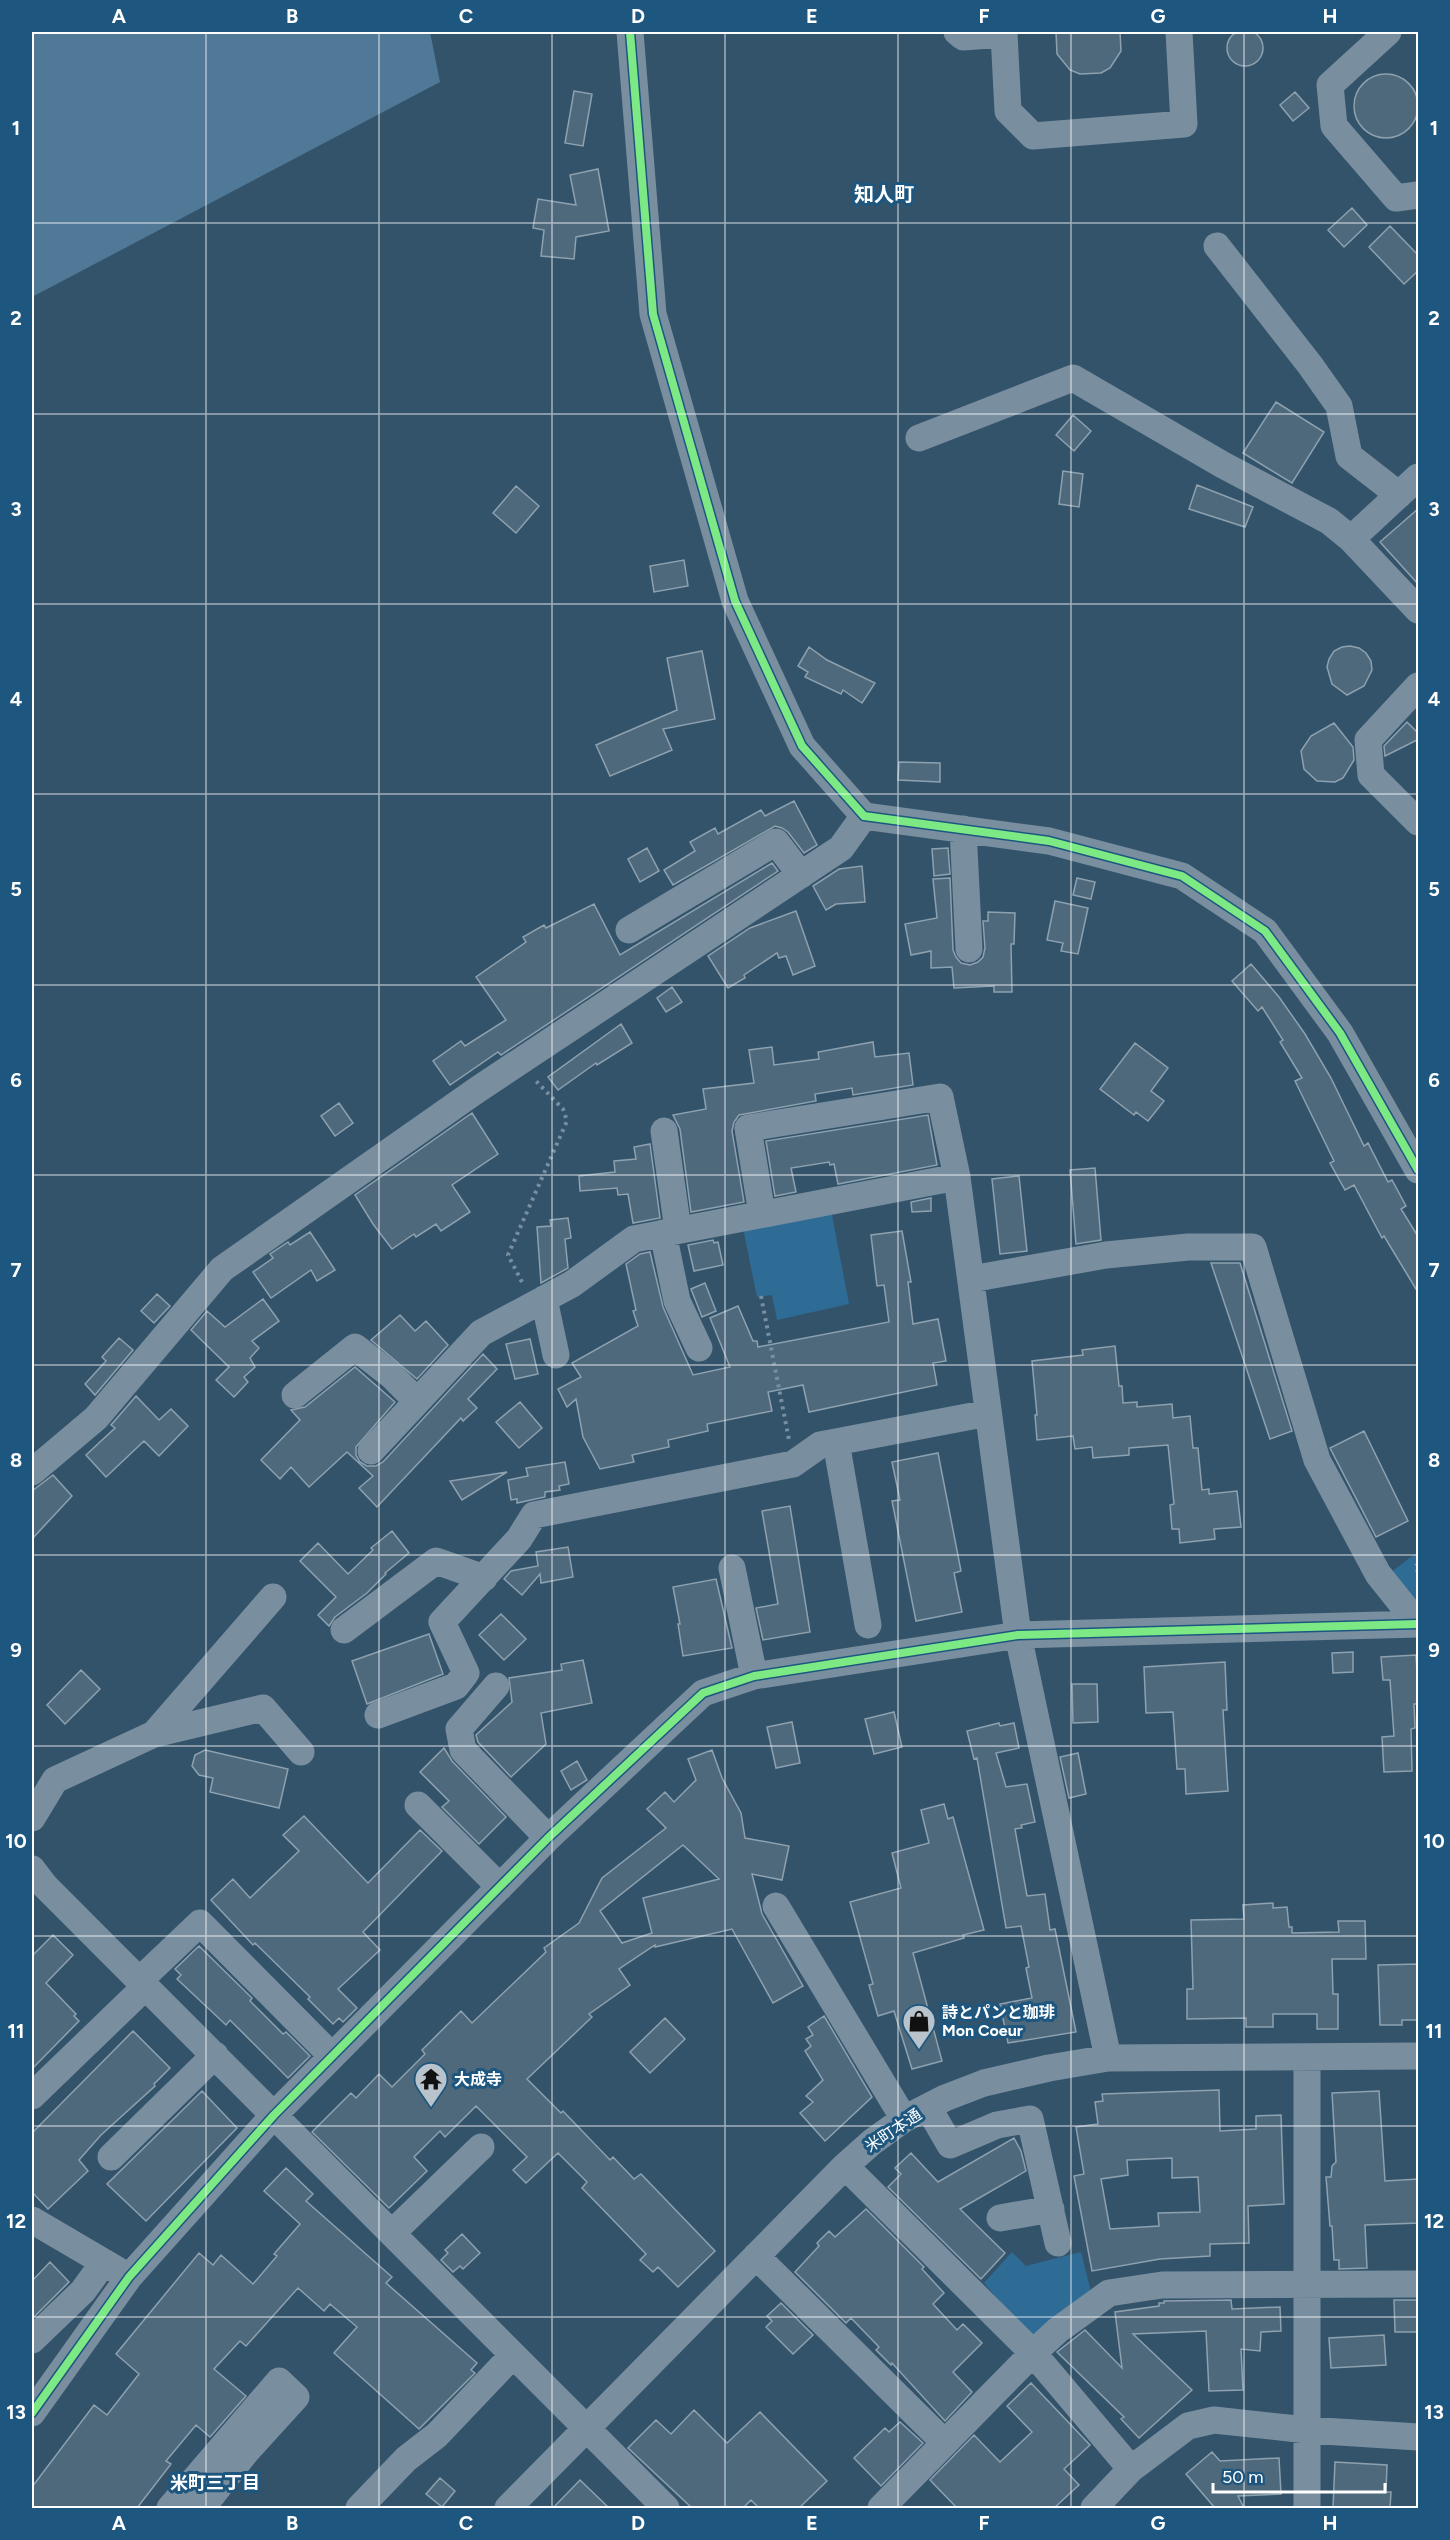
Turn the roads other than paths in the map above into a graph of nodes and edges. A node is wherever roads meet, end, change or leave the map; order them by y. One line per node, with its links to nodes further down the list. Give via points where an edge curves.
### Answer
1 (630, 32): 12 (street, via 652,314 735,601 802,746)
2 (957, 32): 3 (street, via 963,37 1004,34 1008,111 1033,136 1184,124)
3 (1179, 32)
4 (1388, 32): 5 (street, via 1330,85 1334,126 1396,198)
5 (1419, 195)
6 (1217, 246): 8 (street, via 1339,406 1349,456)
7 (919, 438): 9 (street, via 1073,378 1329,521)
8 (1409, 486): 9 (street)
9 (1351, 539): 10 (street)
10 (1419, 610)
11 (1419, 686): 13 (street, via 1368,740 1371,776)
12 (864, 816): 14 (street); 15 (street, via 841,848)
13 (1419, 822)
14 (963, 829): 17 (street); 19 (street, via 1049,841 1182,876 1264,931 1340,1033)
15 (801, 875): 16 (street, via 776,842); 32 (street, via 519,1063 222,1269 96,1418)
16 (629, 930)
17 (969, 949)
18 (663, 1131): 22 (street)
19 (1419, 1170)
20 (957, 1177): 21 (street); 21 (street, via 940,1097 748,1128); 23 (street)
21 (762, 1214): 22 (street)
22 (670, 1232): 24 (street, via 634,1239 572,1284); 25 (street, via 676,1301)
23 (971, 1279): 29 (street); 36 (street, via 1106,1255 1188,1247 1253,1247 1317,1460 1378,1574)
24 (539, 1301): 26 (street); 28 (street, via 481,1333)
25 (699, 1348)
26 (556, 1355)
27 (295, 1395): 28 (street, via 355,1347)
28 (417, 1401): 31 (street)
29 (988, 1413): 30 (street); 39 (street)
30 (836, 1442): 34 (street, via 820,1445 793,1464 534,1515 519,1539); 37 (street)
31 (371, 1451)
32 (32, 1472)
33 (732, 1568): 40 (street)
34 (484, 1578): 38 (street, via 436,1561); 42 (street, via 442,1622 466,1673 456,1686)
35 (273, 1597): 43 (street)
36 (1419, 1624): 39 (street)
37 (868, 1625)
38 (344, 1630)
39 (1018, 1635): 40 (street); 56 (street)
40 (754, 1676): 47 (street, via 703,1693)
41 (496, 1686): 47 (street, via 459,1729 463,1750)
42 (378, 1715)
43 (154, 1734): 44 (street, via 263,1708); 46 (street, via 55,1780)
44 (302, 1752)
45 (418, 1805): 49 (street)
46 (32, 1818)
47 (548, 1838): 49 (street)
48 (32, 1869): 51 (street)
49 (500, 1887): 53 (street)
50 (776, 1906): 58 (street)
51 (143, 1983): 52 (street); 53 (street, via 200,1923); 57 (street)
52 (215, 2055): 59 (street); 61 (street)
53 (332, 2056): 59 (street)
54 (1419, 2056): 55 (street, 米町本通)
55 (1307, 2057): 56 (street, 米町本通); 72 (street)
56 (1108, 2058): 58 (street, 米町本通, via 984,2083)
57 (32, 2094)
58 (916, 2113): 62 (street, 米町本通, via 872,2142); 63 (street, via 950,2145 997,2125 1030,2119)
59 (274, 2115): 66 (street); 70 (street)
60 (481, 2147): 66 (street)
61 (111, 2157)
62 (845, 2166): 68 (street, 米町本通); 74 (street)
63 (1051, 2209): 64 (street); 67 (street)
64 (1000, 2218)
65 (32, 2220): 69 (street)
66 (392, 2233): 75 (street)
67 (1058, 2243)
68 (756, 2256): 77 (street, 米町本通); 80 (street)
69 (104, 2262): 70 (street); 73 (street, via 83,2291)
70 (129, 2277): 76 (street)
71 (1419, 2284): 72 (street)
72 (1307, 2285): 74 (street, via 1162,2285 1109,2293); 78 (street)
73 (32, 2340)
74 (1033, 2353): 80 (street); 81 (street)
75 (513, 2355): 77 (street); 84 (street, via 437,2435 405,2459)
76 (32, 2414)
77 (587, 2428): 85 (street, 米町本通); 86 (street)
78 (1307, 2430): 79 (street); 81 (street, via 1214,2420 1188,2426); 89 (street)
79 (1419, 2437)
80 (945, 2443): 87 (street)
81 (1131, 2469): 88 (street)
82 (170, 2508): 83 (street, via 279,2381 296,2397)
83 (202, 2508)
84 (359, 2508)
85 (508, 2508)
86 (666, 2508)
87 (881, 2508)
88 (1094, 2508)
89 (1307, 2508)

